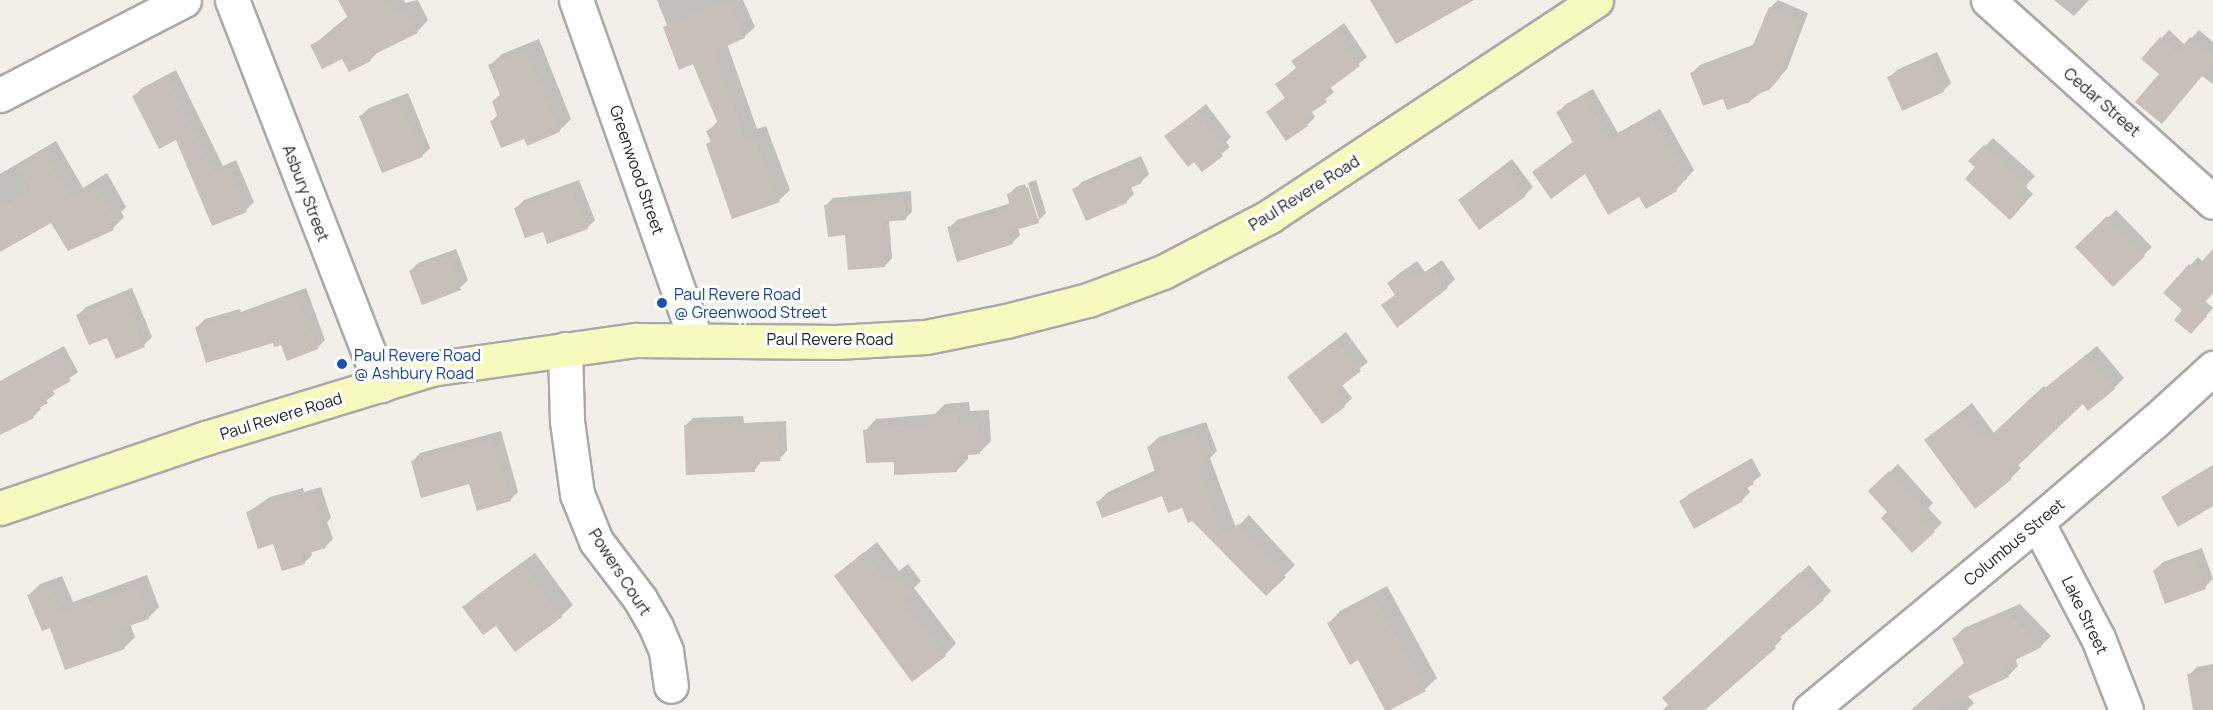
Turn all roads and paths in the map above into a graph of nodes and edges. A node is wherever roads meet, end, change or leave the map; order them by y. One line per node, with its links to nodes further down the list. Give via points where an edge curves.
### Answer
1 (184, 0): 6 (street)
2 (232, 0): 11 (street, Asbury Street)
3 (576, 0): 8 (street, Greenwood Street)
4 (1596, 0): 8 (street, Paul Revere Road, via 1293,202 1163,272 1088,300 926,337 836,342)
5 (1990, 1): 7 (street, Cedar Street)
6 (0, 95)
7 (2213, 202)
8 (696, 340): 9 (street, Paul Revere Road, via 636,340)
9 (565, 349): 11 (street, Paul Revere Road, via 431,369); 14 (street, Powers Court, via 567,421 578,494 597,541 656,627 666,651)
10 (2213, 368): 13 (street, Columbus Street)
11 (381, 385): 12 (street, Paul Revere Road, via 206,438)
12 (0, 508)
13 (2037, 522): 15 (street, Columbus Street); 16 (street, Lake Street, via 2098,638)
14 (671, 686)
15 (1810, 710)
16 (2126, 710)

